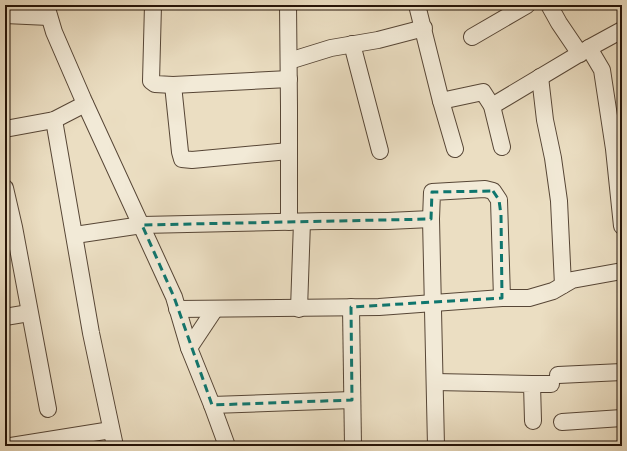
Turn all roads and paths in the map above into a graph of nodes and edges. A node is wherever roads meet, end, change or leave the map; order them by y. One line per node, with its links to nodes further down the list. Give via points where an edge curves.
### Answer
1 (153, 5): 16 (street, via 151,80 155,84)
2 (288, 5): 13 (street)
3 (417, 5): 8 (street)
4 (527, 5): 10 (street)
5 (549, 5): 12 (street, via 559,23)
6 (47, 11): 7 (street); 18 (street)
7 (5, 15)
8 (424, 28): 11 (street); 17 (street)
9 (622, 30): 12 (street)
10 (472, 37)
11 (352, 44): 13 (street); 25 (street)
12 (584, 51): 14 (street); 30 (street, via 602,70)
13 (289, 61): 15 (street)
14 (540, 77): 19 (street); 34 (street, via 560,201)
15 (289, 79): 16 (street); 24 (street)
16 (173, 85): 24 (street, via 182,159)
17 (441, 101): 19 (street, via 483,92); 23 (street)
18 (85, 104): 20 (street); 29 (street)
19 (492, 106): 22 (street)
20 (54, 120): 21 (street); 32 (street)
21 (5, 129)
22 (502, 146)
23 (455, 149)
24 (289, 151): 28 (street)
25 (380, 151)
26 (5, 188): 31 (street)
27 (431, 219): 28 (street); 35 (street, via 432,192 485,189 493,191 499,200 501,215); 36 (street)
28 (295, 222): 29 (street); 40 (street)
29 (142, 225): 32 (street); 38 (street)
30 (622, 226)
31 (9, 228): 41 (street)
32 (74, 235): 53 (street)
33 (622, 271): 34 (street)
34 (563, 284): 35 (street, via 553,291 529,298)
35 (502, 298): 36 (street)
36 (433, 303): 37 (street); 45 (street)
37 (352, 307): 40 (street); 47 (street)
38 (177, 309): 39 (street); 43 (street)
39 (215, 309): 40 (street); 43 (street)
40 (298, 309)
41 (29, 312): 42 (street); 49 (street)
42 (5, 317)
43 (189, 348): 48 (street)
44 (622, 372): 46 (street)
45 (435, 382): 46 (street); 58 (street)
46 (532, 384): 51 (street)
47 (352, 400): 48 (street); 57 (street)
48 (212, 405): 56 (street)
49 (48, 409)
50 (622, 418): 52 (street)
51 (534, 421)
52 (562, 422)
53 (111, 430): 54 (street); 55 (street)
54 (11, 446)
55 (115, 446)
56 (226, 446)
57 (354, 446)
58 (436, 446)

